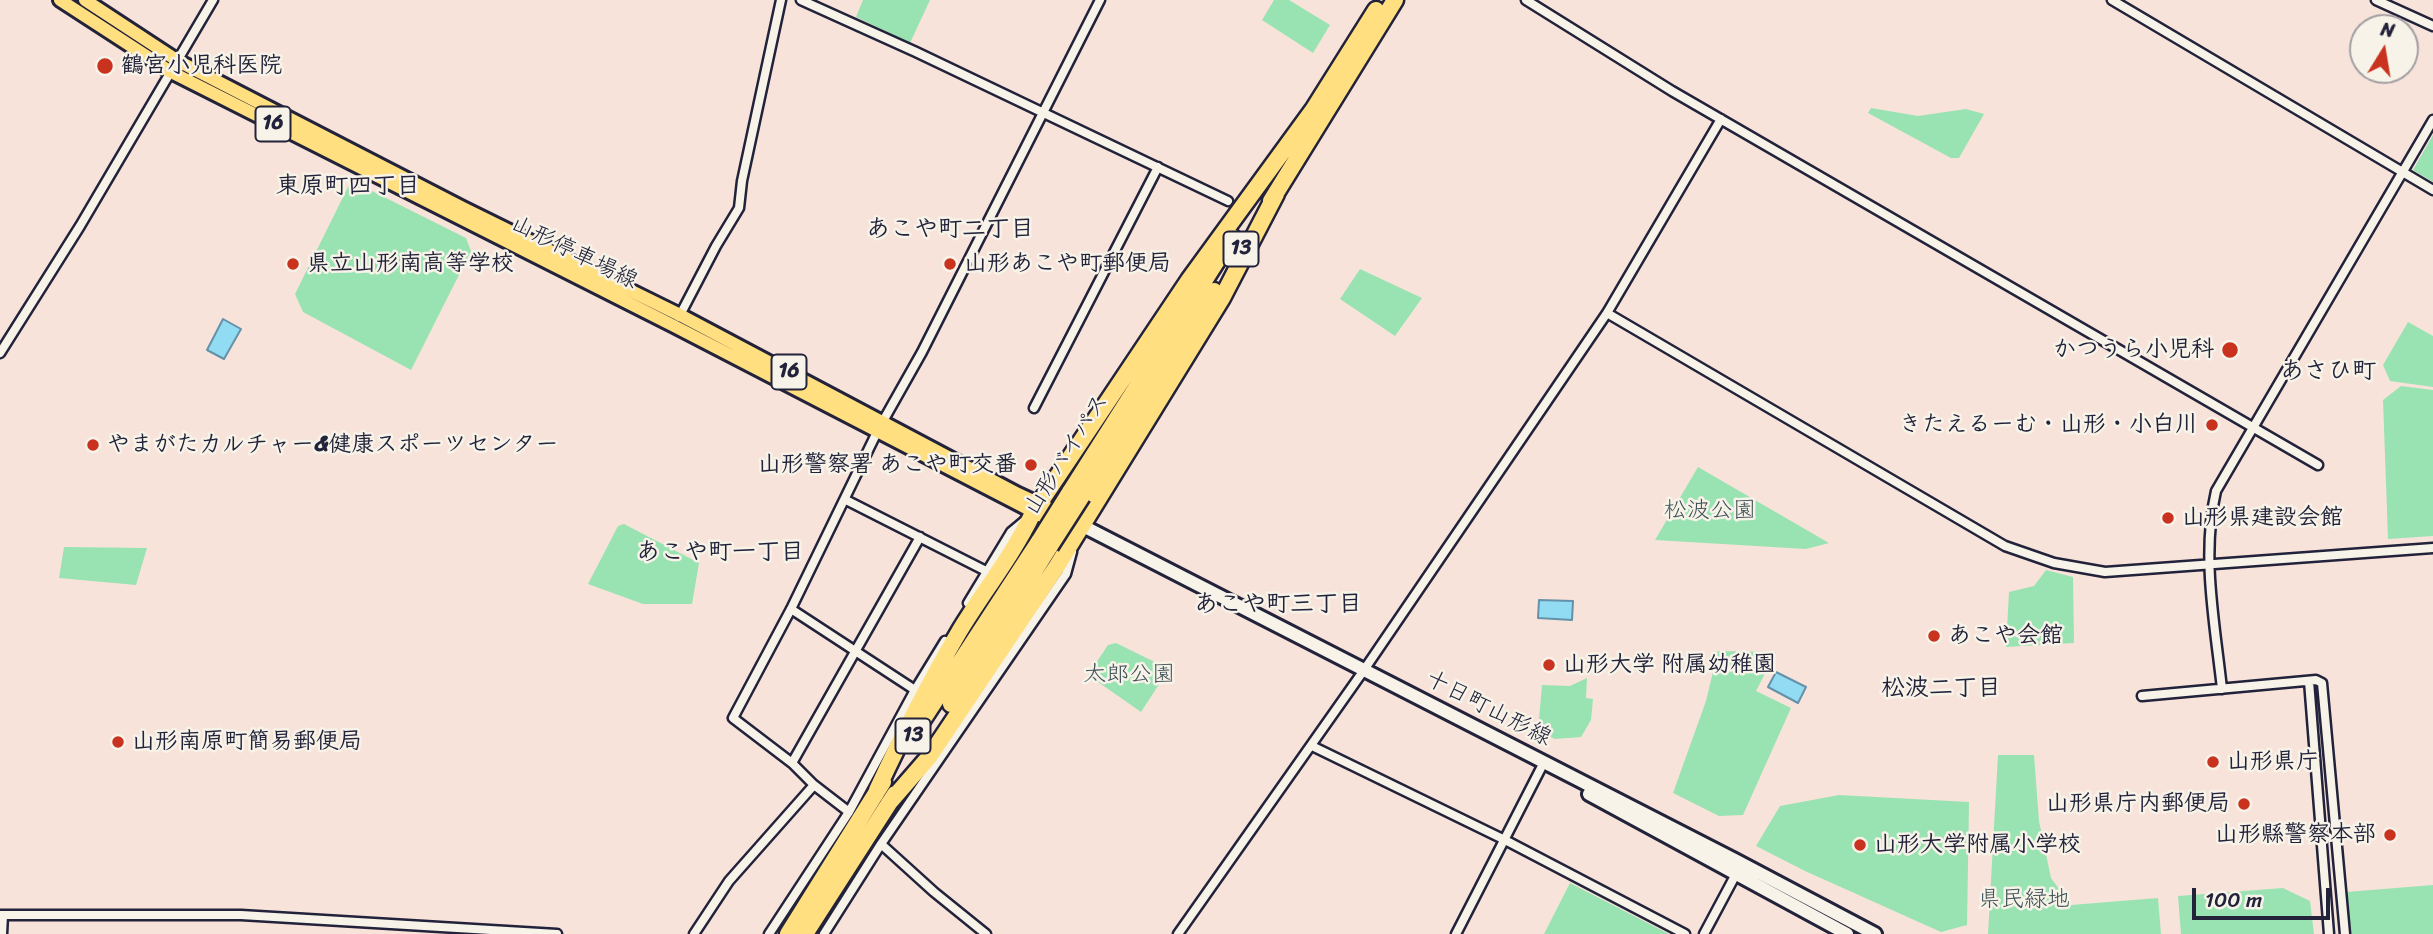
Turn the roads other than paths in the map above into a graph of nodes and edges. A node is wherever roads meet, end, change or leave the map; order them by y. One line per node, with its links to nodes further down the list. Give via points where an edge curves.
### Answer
1 (60, 0): 13 (main road, 山形停車場線 / 16)
2 (85, 0): 13 (main road, 山形停車場線 / 16)
3 (213, 0): 13 (street)
4 (782, 0): 24 (street, via 739,208)
5 (801, 0): 15 (street)
6 (1100, 0): 15 (street)
7 (1382, 0): 14 (highway, 山形バイパス / 13)
8 (1395, 0): 21 (highway, 山形バイパス / 13)
9 (1526, 0): 16 (street)
10 (2112, 0): 19 (street)
11 (2376, 0): 12 (street)
12 (2433, 26)
13 (174, 67): 24 (main road, 山形停車場線 / 16, via 463,208); 25 (street)
14 (1313, 110): 30 (highway, 山形バイパス / 13); 32 (highway, via 1189,280)
15 (1042, 112): 18 (street); 27 (street)
16 (1721, 119): 23 (street); 28 (street)
17 (2433, 120): 19 (street)
18 (1158, 167): 22 (street); 26 (street)
19 (2401, 172): 20 (street); 28 (street)
20 (2433, 190)
21 (1276, 194): 30 (highway, 山形バイパス / 13); 33 (highway, via 1222,298)
22 (1228, 201)
23 (1607, 313): 37 (street, via 2005,546 2054,563 2105,572); 41 (street)
24 (677, 320): 27 (main road, 山形停車場線 / 16)
25 (1, 350)
26 (1034, 408)
27 (880, 426): 31 (street); 32 (main road, 山形停車場線 / 16)
28 (2253, 428): 29 (street); 37 (street, via 2216,491 2210,515)
29 (2318, 465)
30 (1076, 494): 35 (highway, 山形バイパス / 13, bridge)
31 (846, 499): 34 (street); 39 (street)
32 (1037, 508): 33 (main road, 山形停車場線 / 16); 38 (street, via 1011,532); 50 (highway, via 960,631)
33 (1079, 529): 41 (main road, 十日町山形線); 51 (highway, via 929,757); 54 (street, via 1066,574)
34 (919, 537): 38 (street); 40 (street)
35 (1045, 543): 50 (highway, 山形バイパス / 13); 51 (highway, 山形バイパス / 13)
36 (2433, 548): 37 (street)
37 (2209, 565): 43 (street)
38 (988, 572): 44 (street)
39 (791, 609): 40 (street); 47 (street, via 733,718)
40 (856, 651): 44 (street); 47 (street)
41 (1363, 673): 46 (street); 48 (main road, 十日町山形線); 70 (main road, 十日町山形線)
42 (2309, 681): 43 (street); 71 (street); 72 (street, via 2323,685)
43 (2222, 689): 45 (street)
44 (915, 690): 52 (street)
45 (2142, 696)
46 (1312, 746): 53 (street); 65 (street)
47 (792, 763): 49 (street)
48 (1541, 768): 53 (street); 55 (main road, 十日町山形線)
49 (814, 785): 52 (street); 59 (street, via 729,881)
50 (877, 790): 61 (highway, 山形バイパス / 13)
51 (889, 803): 62 (highway, 山形バイパス / 13)
52 (849, 812): 60 (street)
53 (1505, 840): 66 (street); 67 (street)
54 (881, 844): 63 (street); 64 (street)
55 (1735, 874): 68 (street); 69 (main road, 十日町山形線)
56 (1, 915): 57 (street); 58 (street, via 241,915)
57 (2, 934)
58 (557, 934)
59 (694, 934)
60 (769, 934)
61 (788, 934)
62 (805, 934)
63 (824, 934)
64 (986, 934)
65 (1178, 934)
66 (1456, 934)
67 (1685, 934)
68 (1704, 934)
69 (1847, 934)
70 (1875, 934)
71 (2329, 934)
72 (2345, 934)

